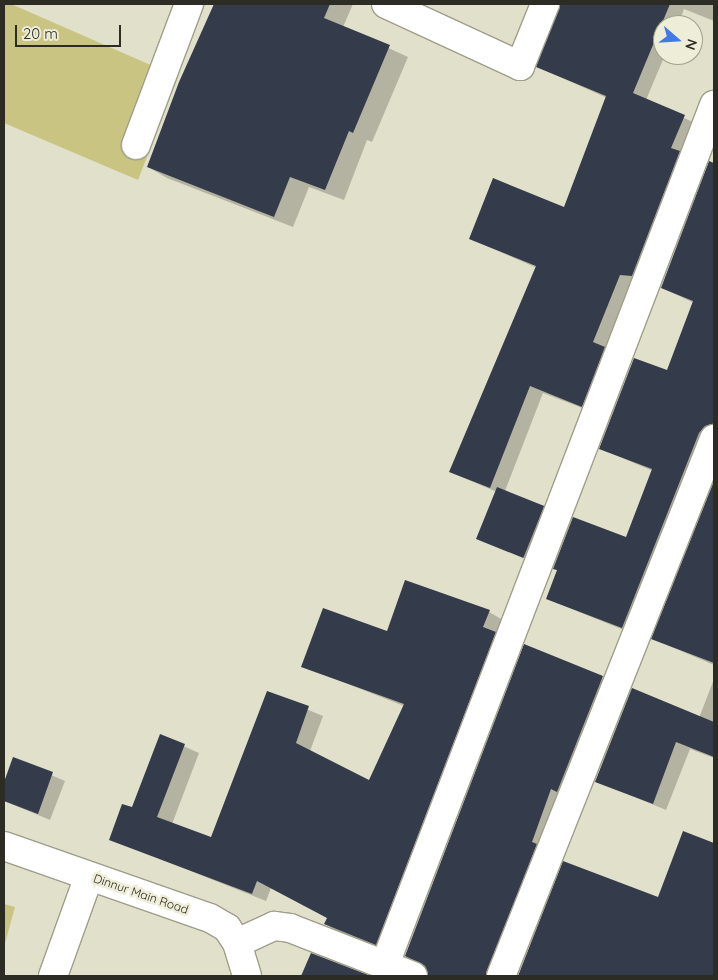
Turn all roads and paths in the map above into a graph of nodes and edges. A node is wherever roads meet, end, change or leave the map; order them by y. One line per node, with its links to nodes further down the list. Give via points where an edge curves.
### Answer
1 (189, 4): 5 (street)
2 (386, 4): 3 (street, via 520,66)
3 (546, 4)
4 (714, 105): 10 (street)
5 (136, 145)
6 (714, 439): 14 (street)
7 (4, 846): 8 (street, Dinnur Main Road)
8 (89, 876): 9 (street, Dinnur Main Road, via 210,918 227,928); 11 (street)
9 (237, 943): 10 (street, via 274,926 290,928); 12 (street, Dinnur Main Road)
10 (385, 964): 13 (street)
11 (53, 976)
12 (246, 976)
13 (413, 976)
14 (501, 976)

